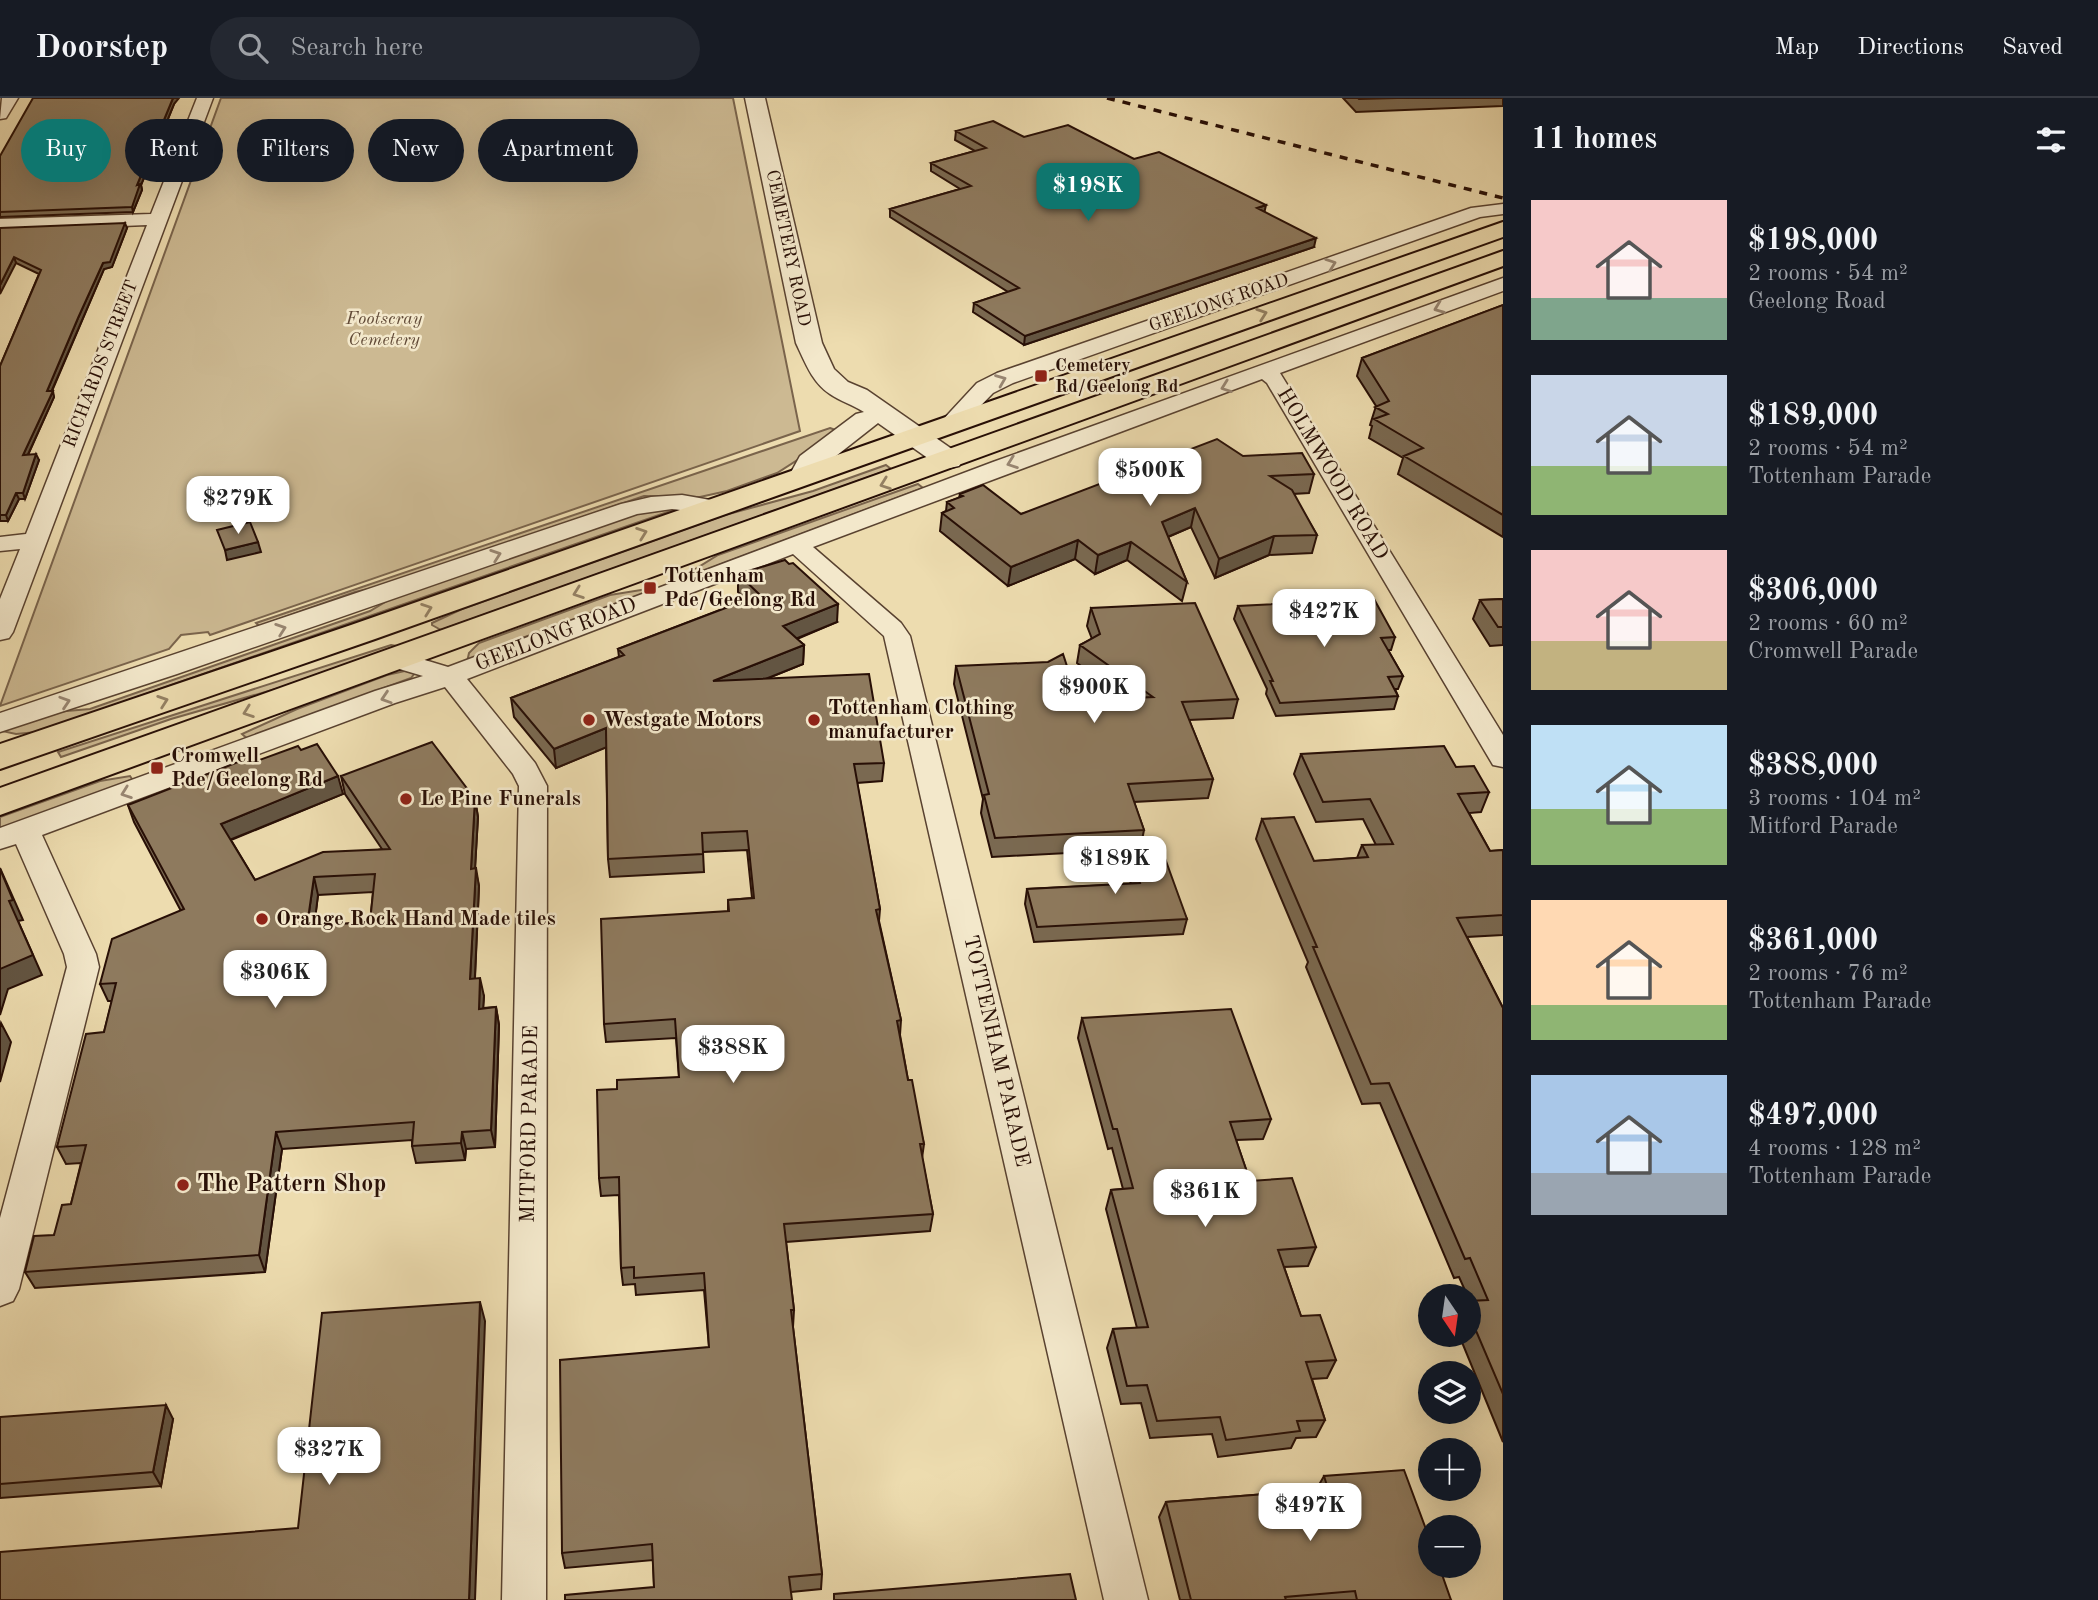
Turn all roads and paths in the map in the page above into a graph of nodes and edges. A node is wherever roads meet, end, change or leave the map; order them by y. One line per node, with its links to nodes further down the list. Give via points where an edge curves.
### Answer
1 (9, 98): 4 (street)
2 (205, 98): 6 (street, RICHARDS STREET)
3 (755, 98): 12 (street, CEMETERY ROAD, via 808,343 822,373)
4 (0, 114)
5 (1503, 209): 16 (street, GEELONG ROAD, one-way to 5, via 985,388 1005,378 1477,212)
6 (157, 219): 7 (street); 21 (street, RICHARDS STREET)
7 (0, 225)
8 (1503, 229): 16 (highway, GEELONG ROAD, one-way to 8)
9 (1503, 258): 13 (highway, GEELONG ROAD)
10 (1503, 284): 11 (street, GEELONG ROAD, one-way to 11)
11 (1266, 372): 14 (street, GEELONG ROAD, one-way to 14); 28 (street, HOLMWOOD ROAD, via 1275,379)
12 (839, 388): 15 (street, CEMETERY ROAD, via 846,403); 17 (street, CEMETERY ROAD, via 858,396)
13 (1101, 404): 14 (street); 18 (highway, GEELONG ROAD)
14 (1151, 414): 18 (street, GEELONG ROAD, one-way to 18)
15 (866, 420): 17 (street, CEMETERY ROAD); 19 (street, via 810,462)
16 (950, 424): 17 (highway, GEELONG ROAD)
17 (907, 439): 18 (street, CEMETERY ROAD); 19 (highway, GEELONG ROAD)
18 (950, 469): 23 (street, GEELONG ROAD); 26 (highway, GEELONG ROAD, one-way to 26)
19 (803, 477): 20 (highway, GEELONG ROAD)
20 (714, 508): 25 (highway, GEELONG ROAD, one-way to 20); 29 (street, one-way to 20, via 168,668 629,509 669,500)
21 (33, 540): 22 (street); 24 (street, RICHARDS STREET)
22 (0, 544)
23 (796, 544): 27 (street, GEELONG ROAD); 32 (street, TOTTENHAM PARADE, via 897,636)
24 (0, 632)
25 (363, 632): 26 (highway, via 420,638); 29 (highway, GEELONG ROAD, one-way to 25)
26 (427, 648): 27 (street); 27 (street); 29 (highway, GEELONG ROAD, one-way to 29)
27 (450, 676): 29 (street, GEELONG ROAD, one-way to 29); 31 (street, MITFORD PARADE, via 533,786)
28 (1503, 758)
29 (6, 782): 30 (street, via 83,967)
30 (0, 1289)
31 (524, 1600)
32 (1126, 1600)

